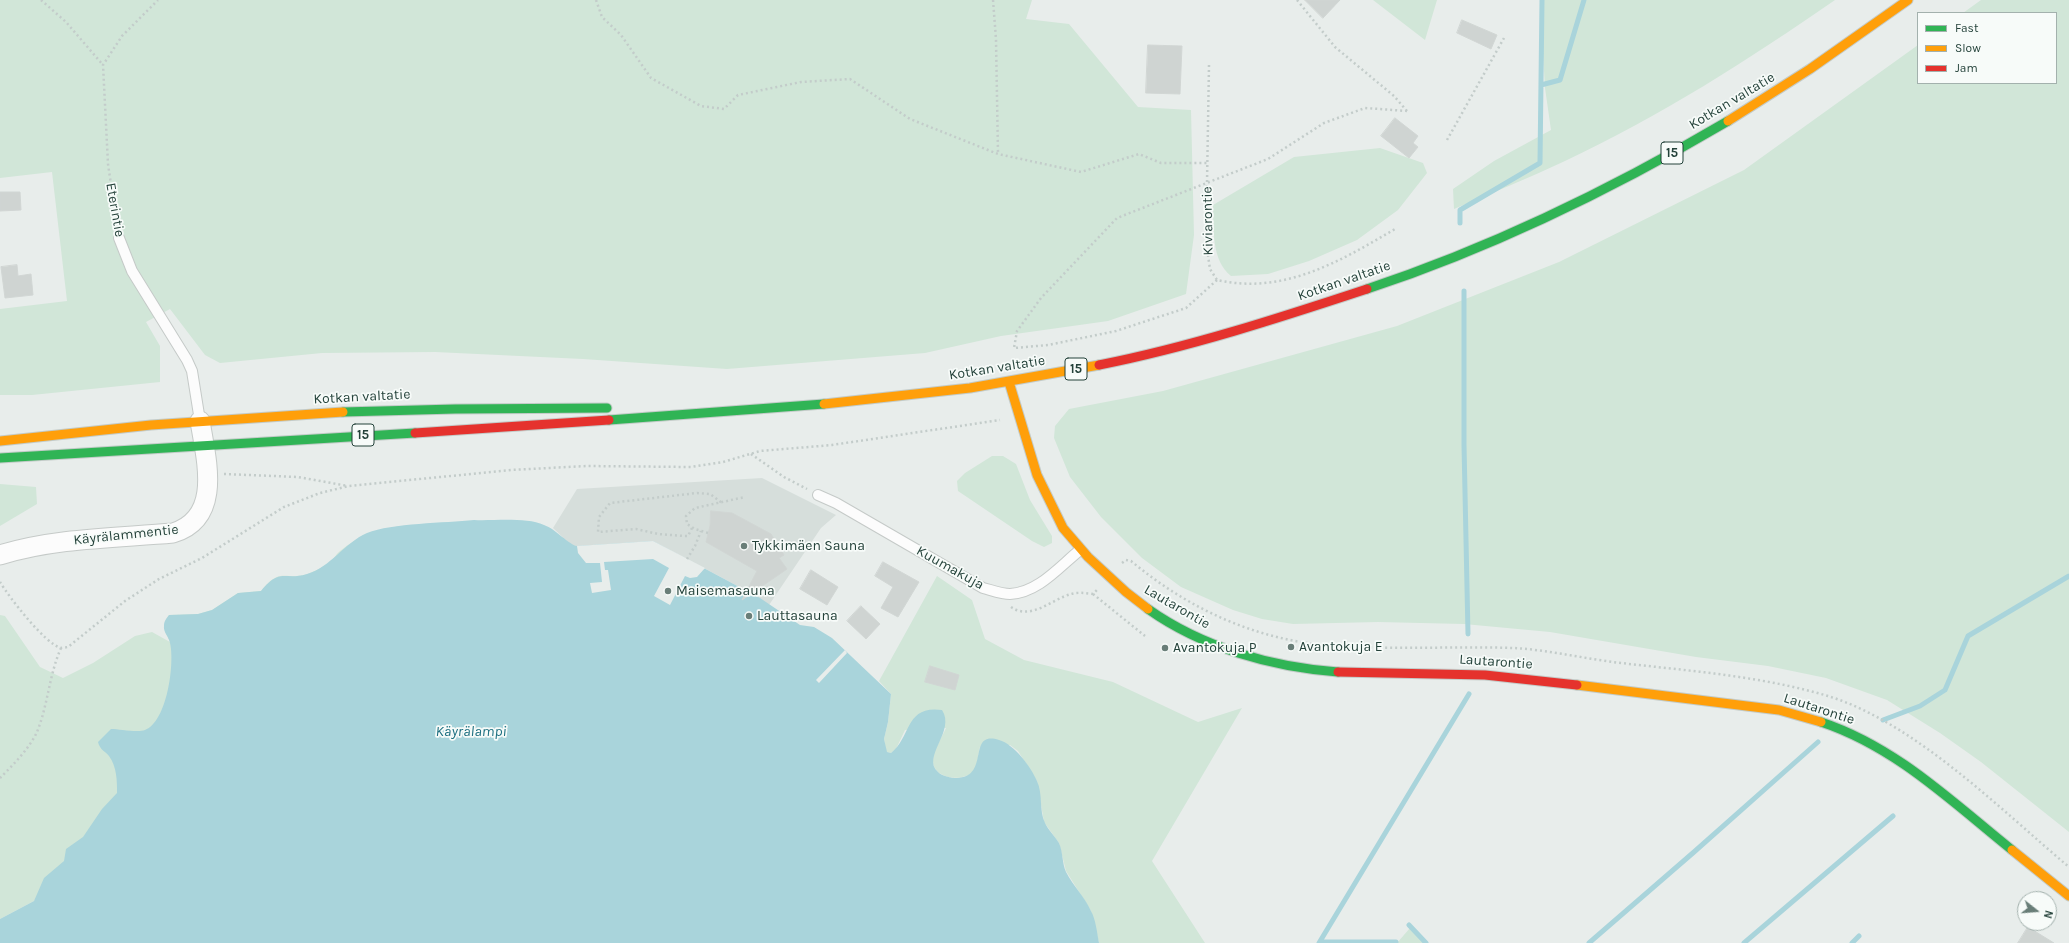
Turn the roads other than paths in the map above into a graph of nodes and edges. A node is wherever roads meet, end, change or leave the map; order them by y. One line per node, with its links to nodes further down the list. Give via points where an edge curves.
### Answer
1 (1908, 0): 3 (main road, Kotkan valtatie / 15, via 1770,96 1708,133 1649,165 1498,237 1415,271 1290,314 1116,360)
2 (119, 238): 7 (lane, Eterintie, via 132,271 192,371)
3 (1009, 382): 6 (main road, Kotkan valtatie / 15, via 900,396); 12 (main road, Lautarontie, via 1034,470 1049,504 1064,530)
4 (615, 408): 7 (main road, Kotkan valtatie / 15, via 415,408)
5 (631, 408): 6 (main road, Kotkan valtatie / 15)
6 (726, 412): 9 (main road, Kotkan valtatie / 15, via 556,425)
7 (200, 420): 8 (main road, Kotkan valtatie / 15, via 98,428); 9 (street, Käyrälammentie)
8 (0, 441)
9 (204, 444): 10 (main road, Kotkan valtatie / 15); 13 (street, Käyrälammentie, via 208,475 207,493 198,518 184,530 53,543)
10 (0, 458)
11 (818, 495): 12 (lane, Kuumakuja, via 983,588 995,591 1010,594 1035,586)
12 (1080, 550): 14 (main road, Lautarontie, via 1127,594 1152,612 1206,641 1266,662 1328,672 1471,673 1508,676 1779,710 1823,721 1874,743 1903,762)
13 (0, 555)
14 (2069, 896)

